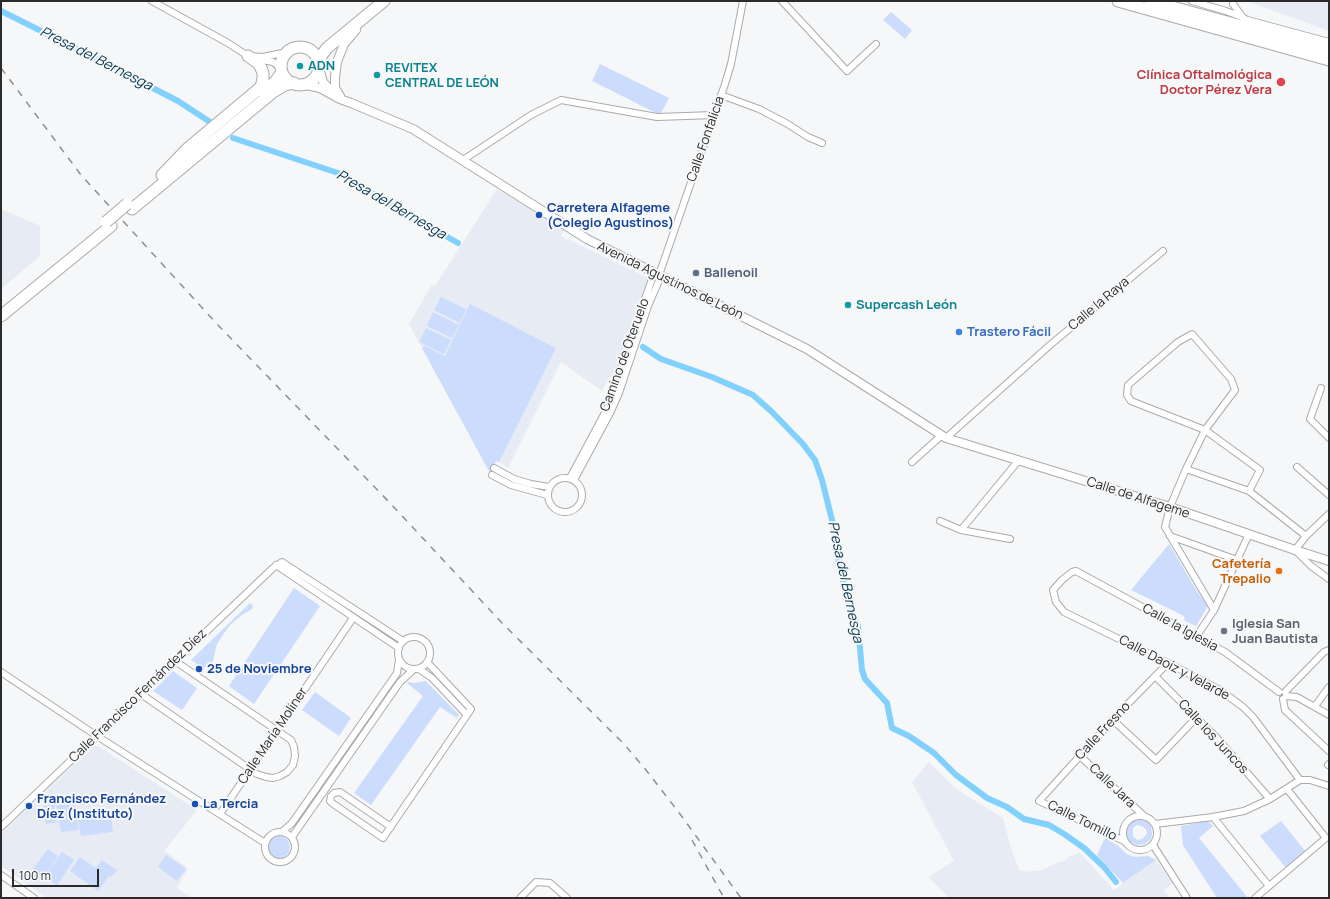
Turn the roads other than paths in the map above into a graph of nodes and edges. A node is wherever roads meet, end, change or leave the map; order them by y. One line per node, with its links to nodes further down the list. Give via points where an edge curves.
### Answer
1 (152, 1): 18 (street)
2 (373, 1): 15 (highway, via 322,42)
3 (384, 1): 20 (highway, via 327,48 321,56)
4 (389, 1): 24 (street, via 344,44 337,62 335,78 335,88)
5 (744, 1): 23 (street, Calle Fonfalicia, via 731,64)
6 (782, 1): 14 (street, via 847,71)
7 (1118, 1): 19 (highway)
8 (1150, 1): 16 (highway)
9 (1192, 1): 11 (street)
10 (1234, 2): 11 (street); 12 (street)
11 (1226, 11): 12 (street)
12 (1244, 19): 13 (street)
13 (1329, 42)
14 (876, 44)
15 (308, 48): 17 (highway, via 298,47); 20 (highway, via 315,54)
16 (1329, 50)
17 (287, 52): 18 (street); 21 (highway, via 282,61)
18 (251, 58): 21 (street, via 273,62); 29 (highway, via 258,63 263,73 261,87 187,149)
19 (1329, 60)
20 (319, 66): 22 (highway, via 313,79); 24 (street, Avenida Agustinos de León, via 326,86)
21 (282, 70): 22 (highway, via 287,79); 29 (highway, via 273,84)
22 (298, 84): 25 (street, Avenida Agustinos de León, via 320,88 334,97); 30 (highway, via 285,85 274,92)
23 (721, 95): 26 (street, Calle Fonfalicia); 27 (street, via 759,109)
24 (340, 96): 25 (street, Avenida Agustinos de León)
25 (351, 103): 28 (street, Avenida Agustinos de León, via 413,129)
26 (714, 115): 28 (street, via 657,117 561,100 531,115); 33 (street, Calle Fonfalicia)
27 (822, 143)
28 (463, 160): 33 (street, Avenida Agustinos de León, via 587,239)
29 (162, 175): 30 (highway)
30 (129, 207): 31 (highway, bridge)
31 (109, 224): 34 (highway); 35 (highway)
32 (1163, 251): 38 (street, Calle la Raya)
33 (658, 275): 38 (street, Avenida Agustinos de León, via 807,349); 46 (street, Camino de Oteruelo, via 607,409)
34 (1, 307)
35 (1, 316)
36 (1322, 388): 39 (street, via 1310,419)
37 (1205, 430): 37 (street, via 1131,401 1127,395 1128,385 1178,342 1192,334 1231,379 1235,390); 44 (street); 48 (street, via 1260,470)
38 (944, 436): 40 (street, Calle de Alfageme); 41 (street, Calle la Raya)
39 (1329, 438)
40 (1019, 460): 51 (street, Calle de Alfageme); 54 (street)
41 (912, 462)
42 (1297, 467): 50 (street)
43 (494, 468): 47 (street, via 531,484)
44 (1186, 469): 48 (street); 51 (street)
45 (492, 475): 49 (street, via 511,485)
46 (572, 479): 47 (street, via 562,478 554,481); 49 (street, via 582,492 579,506 573,510 559,512 553,508)
47 (549, 487): 49 (street)
48 (1249, 491): 57 (street)
49 (547, 495)
50 (1329, 495)
51 (1170, 506): 55 (street, Calle de Alfageme); 56 (street, via 1165,527)
52 (1329, 514): 57 (street)
53 (940, 521): 54 (street)
54 (961, 530): 58 (street)
55 (1250, 534): 59 (street, Calle de Alfageme); 60 (street)
56 (1170, 536): 60 (street); 65 (street)
57 (1306, 536): 59 (street)
58 (1010, 539)
59 (1295, 550): 61 (street, Calle de Alfageme); 64 (street)
60 (1237, 560): 65 (street)
61 (1329, 561)
62 (276, 566): 66 (street); 68 (street, via 282,562); 72 (street, Calle Francisco Fernández Díez)
63 (1076, 571): 67 (street, Calle la Iglesia); 74 (street, Calle Daoíz y Velarde, via 1062,580 1054,590 1056,602 1064,612)
64 (1329, 579)
65 (1214, 610): 67 (street)
66 (352, 618): 69 (street); 86 (street, Calle María Moliner)
67 (1196, 637): 80 (street, Calle la Iglesia, via 1225,652)
68 (403, 642): 69 (street); 73 (street, via 418,638 426,643 430,653)
69 (399, 648): 71 (street)
70 (1329, 650): 80 (street, via 1324,652)
71 (399, 659): 75 (street, via 404,666); 102 (street, via 397,673 292,823)
72 (175, 661): 79 (street, Calle Francisco Fernández Díez); 86 (street)
73 (427, 662): 75 (street); 82 (street, via 471,709)
74 (1168, 663): 77 (street, Calle Fresno); 91 (street, Calle Daoíz y Velarde, via 1220,690 1243,707 1262,727)
75 (416, 669): 82 (street, via 432,678); 103 (street, via 400,682)
76 (1, 672): 87 (street)
77 (1155, 676): 84 (street, Calle los Juncos); 85 (street, Calle Fresno)
78 (1329, 687): 81 (street)
79 (140, 694): 87 (street, Calle Francisco Fernández Díez); 90 (street)
80 (1283, 695): 81 (street, Calle la Iglesia, via 1297,697); 88 (street, via 1285,710)
81 (1315, 706): 83 (street, Calle la Iglesia)
82 (467, 715): 101 (street)
83 (1329, 715)
84 (1196, 718): 85 (street, via 1156,760); 94 (street, Calle los Juncos)
85 (1113, 720): 89 (street, Calle Fresno)
86 (276, 729): 90 (street, Calle María Moliner); 90 (street, via 291,740 295,756 293,765 287,772 273,778 257,774)
87 (97, 736): 96 (street); 100 (street, Calle Francisco Fernández Díez)
88 (1329, 751)
89 (1080, 756): 95 (street, Calle Fresno); 97 (street, Calle Jara)
90 (250, 769): 96 (street, Calle María Moliner)
91 (1300, 780): 92 (street, via 1310,780); 93 (street)
92 (1329, 786)
93 (1287, 789): 94 (street); 108 (street, via 1326,838)
94 (1270, 799): 98 (street, via 1244,811)
95 (1039, 801): 104 (street, Calle Tomillo)
96 (220, 814): 105 (street)
97 (1144, 816): 99 (street); 104 (street, via 1131,818 1126,822 1122,834)
98 (1212, 816): 99 (street); 108 (street)
99 (1155, 824): 106 (street, via 1157,834)
100 (1, 827)
101 (391, 827): 101 (street, via 340,792 331,796 332,803 383,838)
102 (282, 832): 103 (street); 105 (street, via 271,834)
103 (292, 837): 105 (street, via 295,845 293,854 283,862 270,859 265,852)
104 (1124, 841): 106 (street, via 1128,846 1138,850)
105 (265, 843)
106 (1153, 845): 112 (street)
107 (1, 875): 109 (street)
108 (1269, 886): 113 (street)
109 (34, 898)
110 (520, 898): 111 (street, via 536,882 550,883)
111 (568, 898)
112 (1187, 898)
113 (1255, 898)

